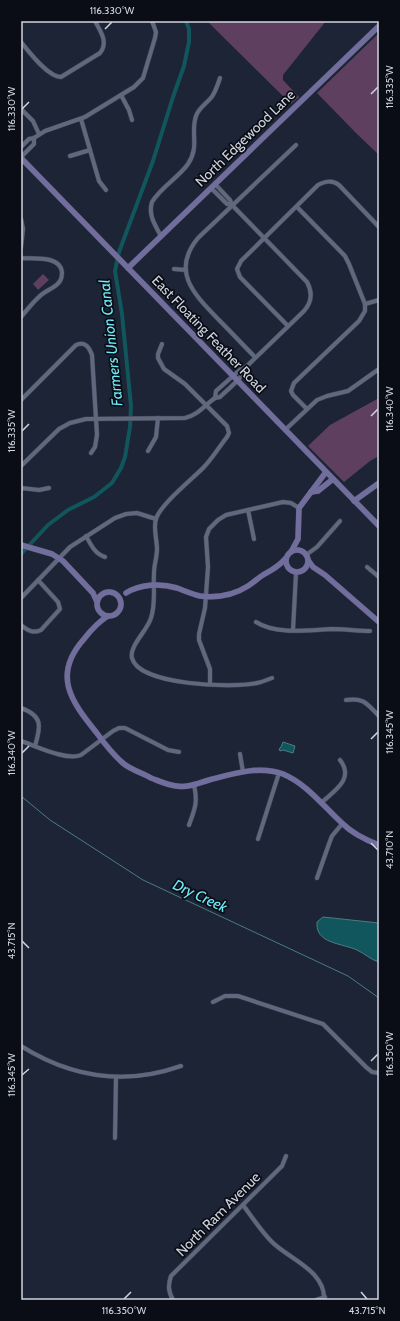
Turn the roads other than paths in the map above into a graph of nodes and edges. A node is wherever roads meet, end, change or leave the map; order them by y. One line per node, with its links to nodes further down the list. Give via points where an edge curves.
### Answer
1 (94, 21): 4 (street, via 103,38 103,49 65,75 56,77 50,74 24,49)
2 (152, 21): 6 (street, via 156,32 155,38 142,78)
3 (379, 26): 17 (street, North Edgewood Lane)
4 (21, 42)
5 (220, 78): 23 (street, via 213,95 196,114 195,144 190,161 152,202 151,215)
6 (121, 95): 8 (street); 9 (street, via 130,110)
7 (21, 109): 10 (street, via 33,121)
8 (81, 119): 10 (street); 14 (street)
9 (132, 120)
10 (40, 134): 11 (street)
11 (34, 138): 13 (street, via 29,139); 16 (street, via 34,144)
12 (296, 145): 19 (street)
13 (21, 147)
14 (90, 150): 15 (street); 18 (street, via 99,181)
15 (70, 156)
16 (21, 157): 27 (street, East Floating Feather Road)
17 (213, 186): 19 (street, via 227,204); 23 (street, North Edgewood Lane)
18 (106, 190)
19 (232, 206): 24 (street); 29 (street, via 195,242 189,253)
20 (297, 207): 22 (street, via 318,186 331,181 339,185); 24 (street); 31 (street, via 345,256)
21 (21, 220): 25 (street)
22 (379, 227)
23 (161, 236): 27 (street, North Edgewood Lane)
24 (264, 238): 33 (street, via 309,286 311,295 307,308); 33 (street, via 241,261 237,269 240,277)
25 (21, 247)
26 (21, 258): 32 (street, via 55,261 62,269 62,274 57,285 41,295)
27 (127, 267): 37 (street, East Floating Feather Road)
28 (174, 269): 29 (street)
29 (186, 270): 35 (street, via 189,284 196,296)
30 (379, 300): 31 (street)
31 (365, 304): 41 (street, via 360,321 292,387 293,395)
32 (21, 317)
33 (288, 326): 35 (street)
34 (162, 344): 40 (street, via 158,358 164,369 185,384)
35 (255, 357): 37 (street)
36 (379, 370): 41 (street, via 354,388 322,398)
37 (235, 378): 38 (street, via 220,397); 38 (street, via 216,391); 44 (street, East Floating Feather Road)
38 (215, 398): 40 (street)
39 (21, 400): 43 (street, via 76,345 85,344 92,355)
40 (206, 405): 42 (street, via 191,416); 57 (street, via 227,426 229,433 204,467 162,508)
41 (307, 409): 44 (street)
42 (158, 418): 43 (street); 45 (street, via 156,437)
43 (96, 419): 46 (street, via 95,447); 47 (street, via 78,420 63,426)
44 (285, 430): 48 (street, East Floating Feather Road)
45 (148, 451)
46 (91, 453)
47 (21, 466)
48 (326, 472): 49 (street, East Floating Feather Road); 53 (street)
49 (333, 479): 53 (street, via 318,491); 54 (street, East Floating Feather Road)
50 (379, 483): 54 (street)
51 (21, 488): 52 (street)
52 (48, 488)
53 (311, 492): 55 (street)
54 (354, 501): 59 (street, East Floating Feather Road)
55 (299, 508): 56 (street, via 292,503 283,502); 62 (street)
56 (248, 510): 61 (street); 82 (street, via 222,517 207,533)
57 (156, 519): 60 (street, via 137,513 126,514); 77 (street)
58 (340, 521): 65 (street)
59 (379, 526)
60 (86, 536): 66 (street, via 96,552); 67 (street)
61 (254, 539)
62 (298, 539): 64 (street); 65 (street)
63 (26, 547): 67 (street)
64 (290, 552): 65 (street, via 297,550); 68 (street)
65 (306, 556): 72 (street, via 306,568); 73 (street, via 313,568)
66 (105, 557)
67 (59, 558): 76 (street); 78 (street)
68 (286, 559): 69 (street); 71 (street, via 286,565)
69 (276, 568): 71 (street); 82 (street, via 234,592)
70 (366, 568): 75 (street)
71 (290, 570): 74 (street)
72 (303, 570): 73 (street); 74 (street)
73 (319, 572): 90 (street)
74 (296, 573): 92 (street)
75 (379, 577)
76 (38, 580): 83 (street); 91 (street, via 58,602 60,609 38,632 34,633)
77 (155, 585): 79 (street); 82 (street); 95 (street, via 151,618 133,648 134,663 140,669 163,678)
78 (93, 593): 80 (street); 84 (street)
79 (126, 593): 81 (street); 85 (street)
80 (104, 594): 81 (street); 84 (street)
81 (115, 594): 85 (street)
82 (206, 596): 95 (street, via 199,634 210,669)
83 (21, 598)
84 (97, 602): 86 (street)
85 (120, 603): 87 (street, via 120,610 115,615)
86 (98, 609): 87 (street); 88 (street)
87 (108, 616): 88 (street)
88 (99, 621): 99 (street, via 72,656 68,666 68,680 73,702)
89 (256, 622): 92 (street, via 268,628)
90 (379, 622)
91 (21, 625)
92 (294, 630): 93 (street)
93 (370, 631)
94 (272, 678): 95 (street, via 248,685)
95 (210, 684)
96 (346, 700): 98 (street, via 362,700)
97 (21, 708): 101 (street, via 35,715 39,721)
98 (379, 716)
99 (102, 740): 101 (street, via 75,757); 102 (street, via 113,731 125,728 168,750); 107 (street, via 118,759 133,769 167,784)
100 (21, 741): 101 (street)
101 (35, 746)
102 (179, 752)
103 (240, 754): 105 (street)
104 (340, 760): 108 (street, via 345,769 344,780)
105 (243, 772): 106 (street, via 258,769); 107 (street)
106 (278, 773): 108 (street, via 299,783); 111 (street)
107 (194, 785): 110 (street, via 196,805)
108 (321, 803): 109 (street)
109 (342, 824): 112 (street, via 360,837); 113 (street, via 332,836)
110 (188, 825)
111 (258, 839)
112 (379, 845)
113 (317, 878)
114 (213, 1002): 117 (street, via 224,996 238,996 319,1022 366,1067 372,1072)
115 (21, 1046): 118 (street, via 57,1066 98,1076)
116 (181, 1066): 118 (street, via 150,1075)
117 (379, 1073)
118 (116, 1077): 119 (street)
119 (115, 1138)
120 (286, 1156): 121 (street, North Ram Avenue, via 282,1166)
121 (243, 1205): 122 (street, via 271,1241 316,1275 323,1289); 123 (street, North Ram Avenue, via 171,1276 168,1288)
122 (324, 1298): 124 (street)
123 (173, 1300)
124 (316, 1300)

